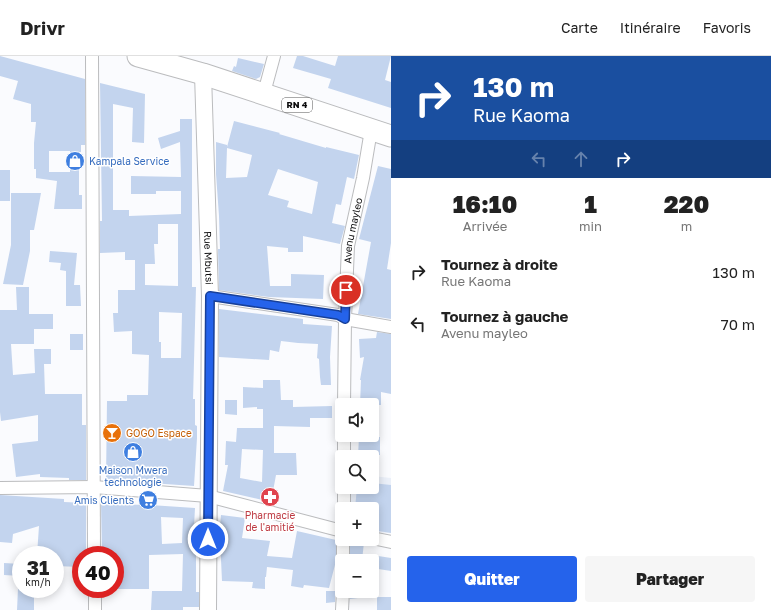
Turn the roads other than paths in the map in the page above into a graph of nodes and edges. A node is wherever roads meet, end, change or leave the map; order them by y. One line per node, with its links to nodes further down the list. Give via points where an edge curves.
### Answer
1 (92, 56): 13 (street)
2 (138, 56): 4 (highway, RN 4)
3 (274, 56): 5 (street)
4 (203, 74): 5 (highway, RN 4); 8 (street, Rue Mbutsi)
5 (264, 93): 6 (highway, RN 4)
6 (370, 130): 7 (highway, RN 4); 9 (street, Avenu mayleo, via 363,178 348,246)
7 (391, 136)
8 (210, 296): 9 (street, via 338,315); 14 (street, Rue Mbutsi)
9 (345, 319): 10 (street); 11 (street, Avenu mayleo)
10 (391, 327)
11 (344, 398)
12 (0, 488): 13 (street)
13 (94, 488): 14 (street); 18 (street)
14 (208, 496): 15 (street); 22 (street, Rue Mbutsi)
15 (335, 529)
16 (379, 539): 17 (street)
17 (391, 542)
18 (94, 546)
19 (95, 598): 21 (street)
20 (343, 598): 23 (street)
21 (95, 610)
22 (208, 610)
23 (342, 610)

